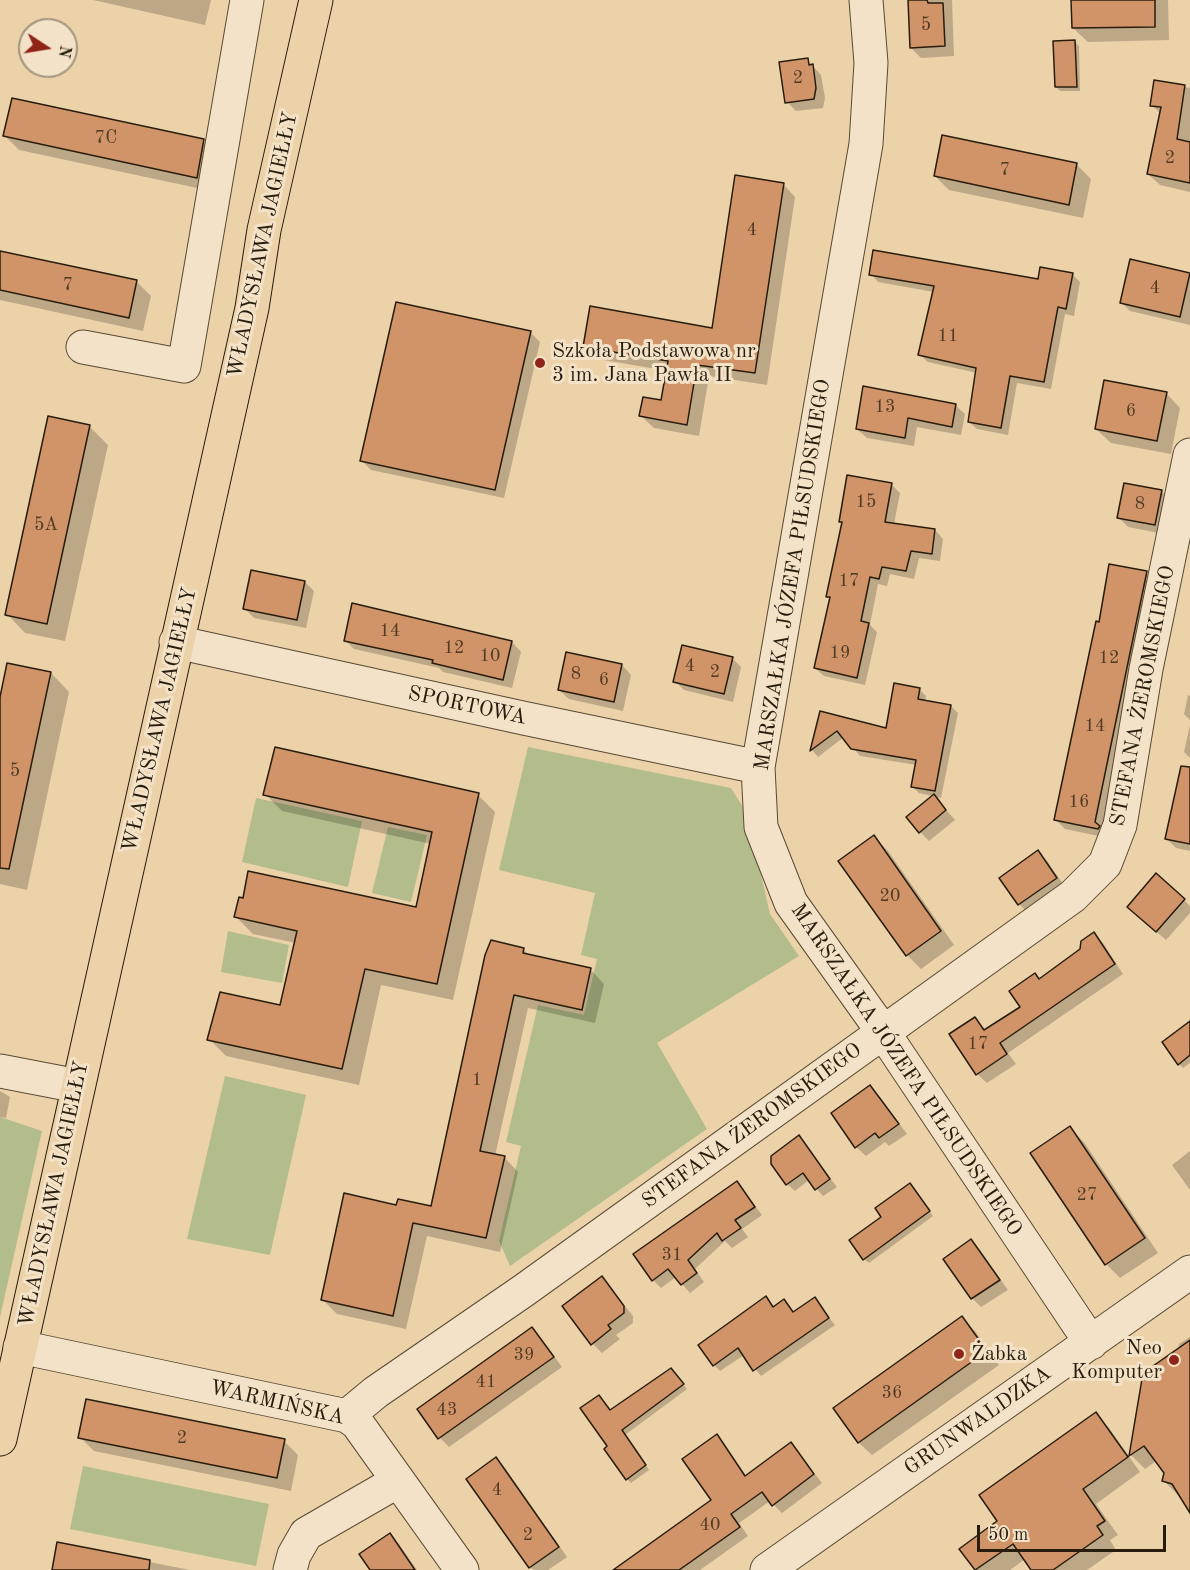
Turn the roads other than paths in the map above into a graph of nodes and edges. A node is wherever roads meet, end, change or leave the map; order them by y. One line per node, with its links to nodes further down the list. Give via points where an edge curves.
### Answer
1 (247, 0): 4 (street, via 184,366)
2 (316, 0): 6 (main road, WŁADYSŁAWA JAGIEŁŁY, via 264,230 252,308)
3 (866, 0): 7 (street, MARSZAŁKA JÓZEFA PIŁSUDSKIEGO, via 871,63 866,144)
4 (83, 347)
5 (1190, 455): 8 (street, STEFANA ŻEROMSKIEGO, via 1146,669 1120,825 1105,864 1073,896)
6 (176, 642): 7 (street, SPORTOWA); 10 (main road, WŁADYSŁAWA JAGIEŁŁY)
7 (758, 767): 8 (street, MARSZAŁKA JÓZEFA PIŁSUDSKIEGO, via 761,827 791,903)
8 (882, 1032): 12 (street, MARSZAŁKA JÓZEFA PIŁSUDSKIEGO); 14 (street, STEFANA ŻEROMSKIEGO)
9 (0, 1071): 10 (street)
10 (78, 1086): 13 (main road, WŁADYSŁAWA JAGIEŁŁY)
11 (1190, 1272): 12 (street, GRUNWALDZKA)
12 (1090, 1343): 19 (street, GRUNWALDZKA)
13 (21, 1347): 14 (street, WARMIŃSKA); 15 (main road, WŁADYSŁAWA JAGIEŁŁY)
14 (347, 1416): 16 (street, WARMIŃSKA, via 357,1423)
15 (0, 1439)
16 (398, 1481): 17 (street, via 306,1534); 18 (street, WARMIŃSKA)
17 (290, 1570)
18 (462, 1570)
19 (767, 1570)

